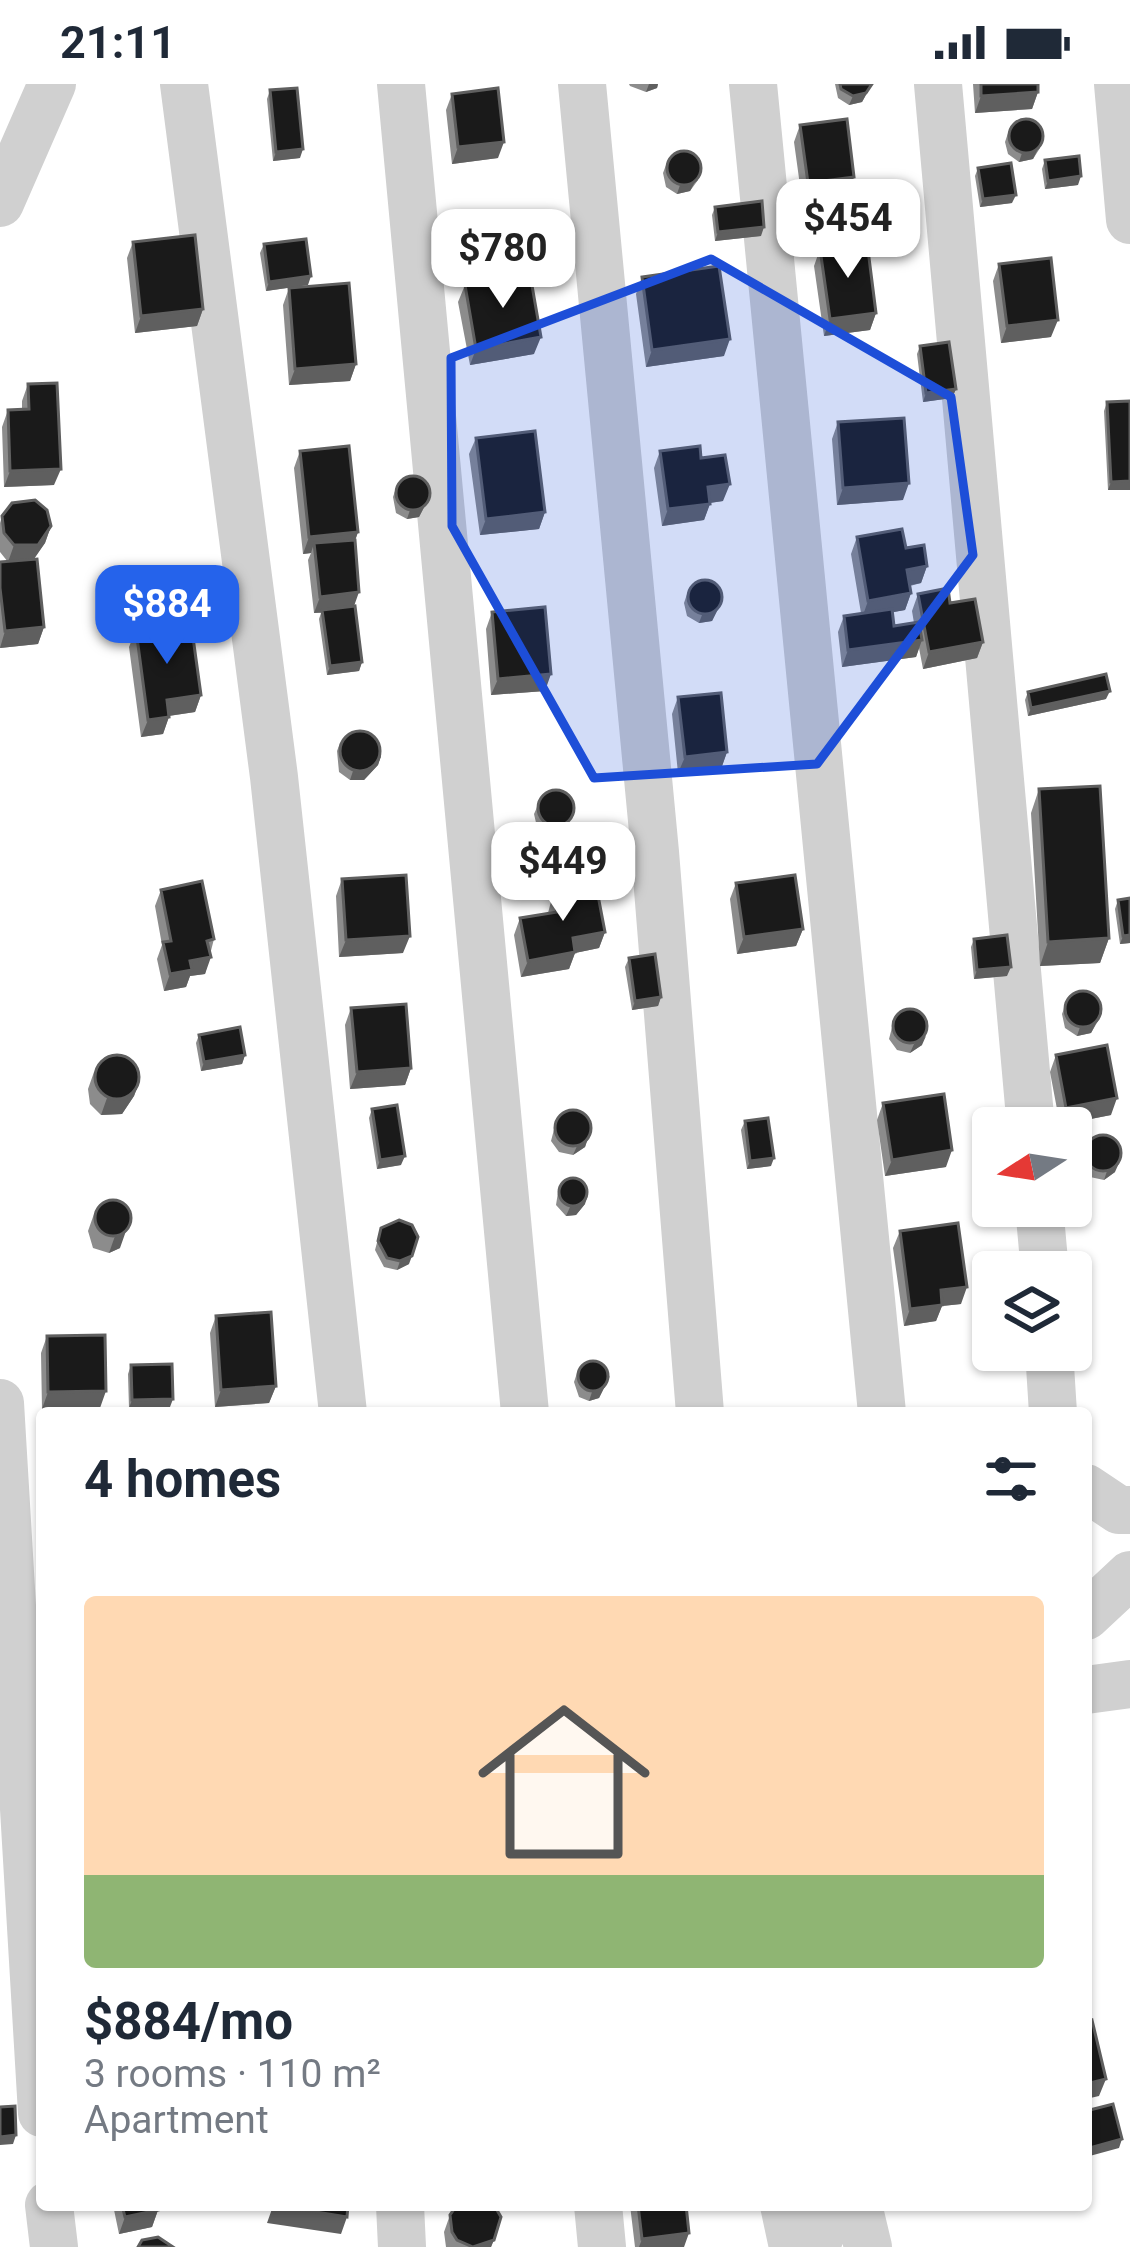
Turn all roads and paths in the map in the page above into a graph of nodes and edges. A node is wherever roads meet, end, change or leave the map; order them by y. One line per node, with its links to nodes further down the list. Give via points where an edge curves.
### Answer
1 (52, 84): 8 (street)
2 (184, 84): 13 (street, via 274,777)
3 (401, 84): 14 (street)
4 (582, 84): 15 (street)
5 (753, 84): 16 (street)
6 (938, 84): 10 (street)
7 (1118, 84): 9 (street)
8 (0, 203)
9 (1130, 220)
10 (1029, 1107)
11 (1050, 1371): 17 (street)
12 (0, 1403): 24 (street)
13 (342, 1407)
14 (523, 1407)
15 (700, 1407)
16 (881, 1407)
17 (1053, 1407)
18 (1092, 1492): 19 (street)
19 (1130, 1510)
20 (1130, 1575): 21 (street)
21 (1092, 1610)
22 (1130, 1684): 23 (street)
23 (1092, 1689)
24 (36, 2012)
25 (51, 2211): 31 (street)
26 (400, 2211): 32 (street)
27 (599, 2211): 33 (street)
28 (785, 2211): 34 (street)
29 (829, 2211): 35 (street)
30 (859, 2211): 36 (street)
31 (54, 2247)
32 (402, 2247)
33 (602, 2247)
34 (793, 2247)
35 (816, 2247)
36 (868, 2247)

